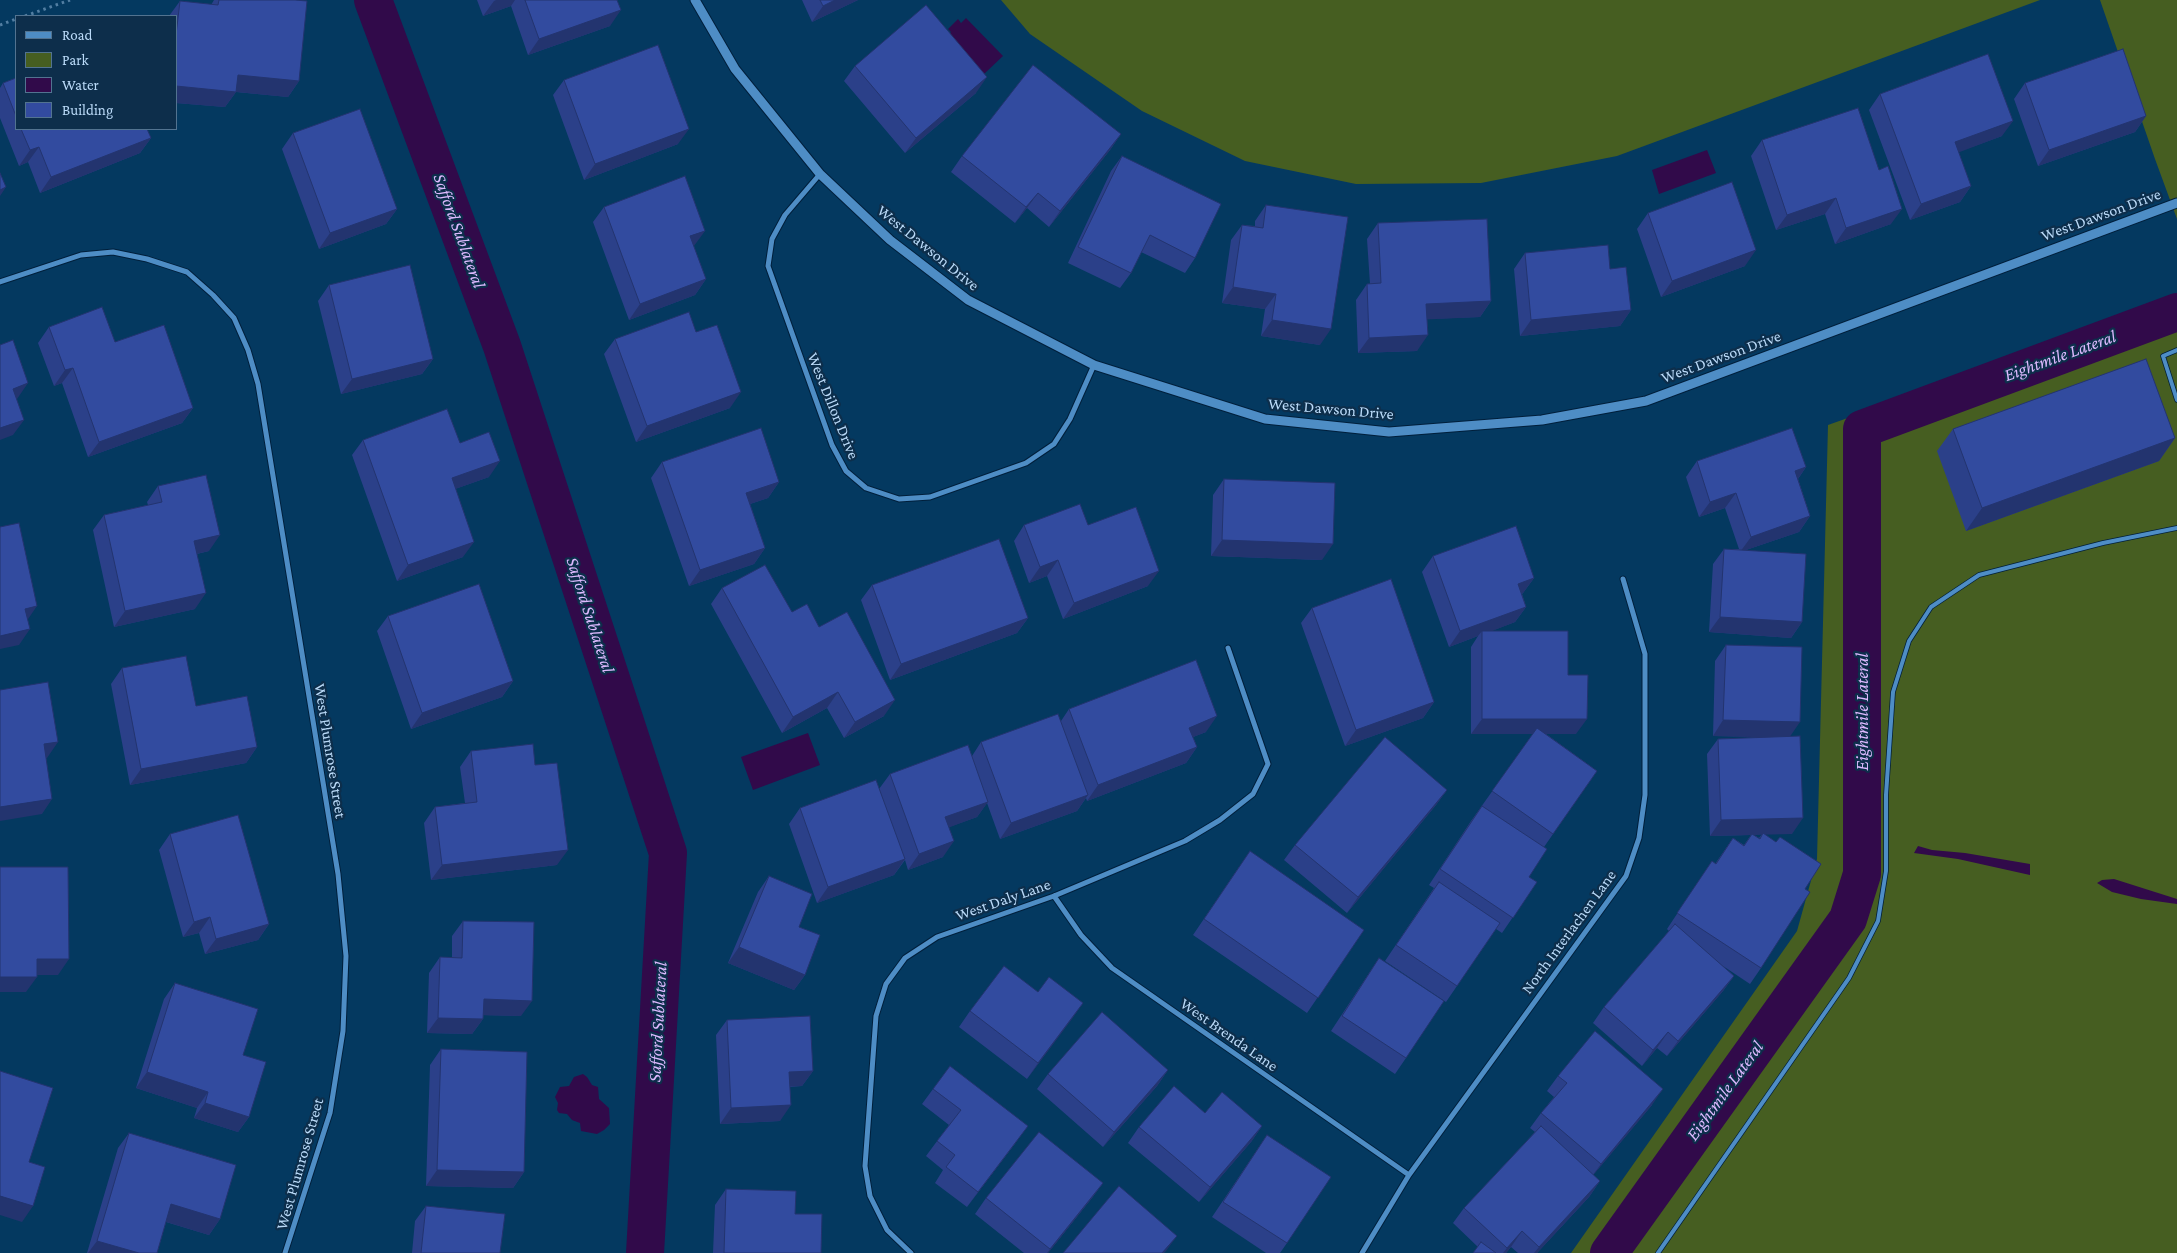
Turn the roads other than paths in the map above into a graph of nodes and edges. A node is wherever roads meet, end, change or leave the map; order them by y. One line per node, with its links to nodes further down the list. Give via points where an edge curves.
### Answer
1 (695, 0): 2 (street, West Dawson Drive, via 735,69)
2 (820, 174): 6 (street, West Dawson Drive, via 890,240 968,300); 6 (street, West Dillon Drive, via 785,216 772,239 768,266 832,445 846,471 866,488 899,499 930,497 1026,462 1054,444 1070,420)
3 (2177, 203): 6 (street, West Dawson Drive, via 1646,401 1542,420 1389,432 1265,419)
4 (0, 282): 13 (street, West Plumrose Street, via 82,255 113,252 146,258 187,272 234,318 258,384 338,874 346,956 343,1031 330,1113)
5 (2177, 350): 7 (lane, via 2163,356)
6 (1094, 365)
7 (2177, 400)
8 (2177, 528): 16 (lane, via 2103,543 1979,576 1931,607 1909,641 1893,692 1886,796 1886,871 1878,920 1849,978)
9 (1623, 579): 12 (street, North Interlachen Lane, via 1645,654 1645,795 1639,838 1626,876)
10 (1228, 648): 11 (street, West Daly Lane, via 1268,764 1253,794 1220,820 1185,841)
11 (1054, 896): 12 (street, West Brenda Lane, via 1081,935 1112,968); 14 (street, West Daly Lane, via 937,937 905,958 886,984 876,1016 865,1166 870,1196 887,1230)
12 (1408, 1175): 15 (street, North Interlachen Lane)
13 (285, 1253)
14 (911, 1253)
15 (1362, 1253)
16 (1658, 1253)

